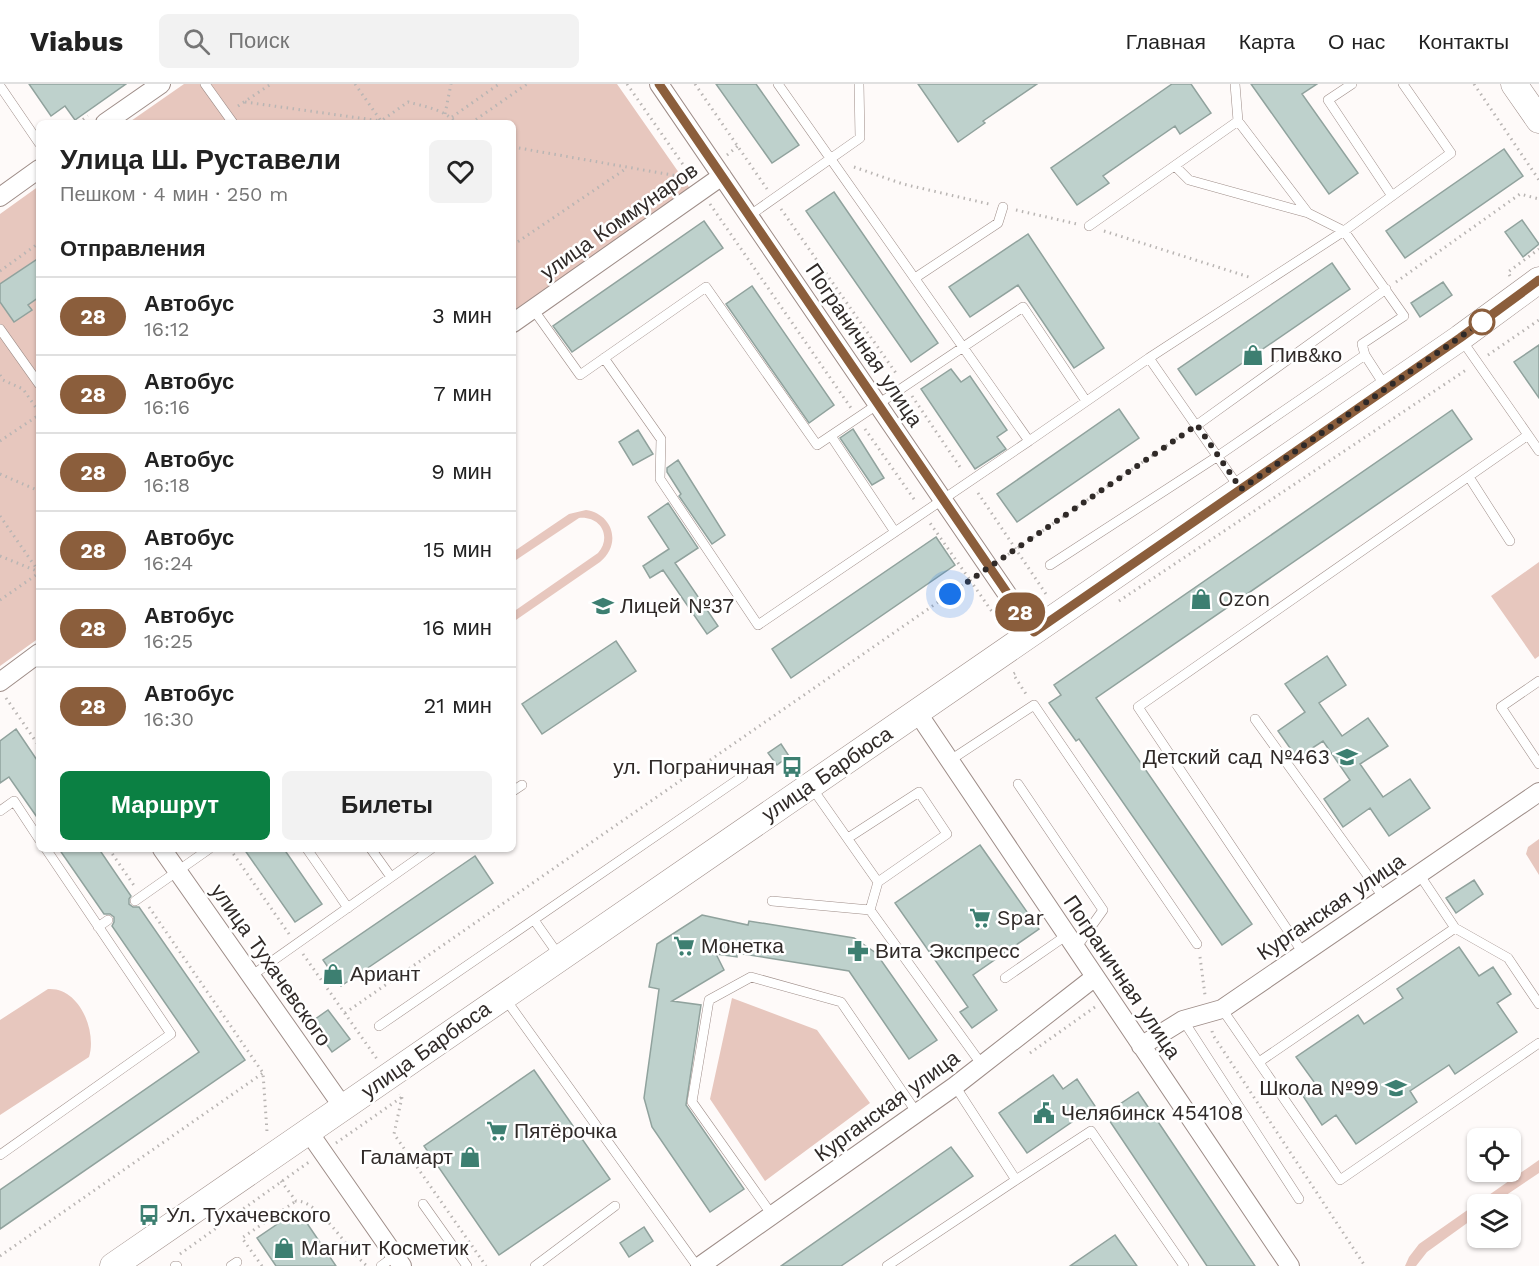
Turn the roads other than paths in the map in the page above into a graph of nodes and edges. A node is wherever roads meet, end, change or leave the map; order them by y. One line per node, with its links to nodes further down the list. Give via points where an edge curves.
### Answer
1 (161, 84): 11 (street)
2 (205, 84): 12 (lane)
3 (659, 84): 19 (street, Пограничная улица)
4 (778, 84): 16 (lane)
5 (859, 84): 16 (lane, via 860,138)
6 (1235, 84): 14 (lane)
7 (1352, 84): 20 (lane, via 1328,100)
8 (1403, 84): 20 (lane, via 1451,153)
9 (1514, 84): 13 (street)
10 (0, 86): 15 (lane)
11 (109, 120)
12 (231, 120)
13 (1539, 120)
14 (1238, 121): 17 (lane); 23 (lane)
15 (36, 138)
16 (829, 159): 24 (lane); 27 (lane)
17 (1175, 166): 23 (lane, via 1189,180); 25 (lane)
18 (36, 171): 21 (street)
19 (722, 176): 24 (street, Пограничная улица); 30 (street, улица Коммунаров)
20 (1392, 196): 26 (lane)
21 (0, 197)
22 (1003, 207): 27 (lane, via 998,223)
23 (1308, 213): 26 (lane)
24 (749, 216): 41 (street, Пограничная улица)
25 (1089, 226)
26 (1344, 231): 29 (lane); 37 (lane)
27 (915, 279): 34 (lane)
28 (1539, 280): 33 (street, улица Барбюса)
29 (1386, 289): 35 (lane, via 1404,316 1362,344); 42 (lane)
30 (533, 309): 31 (street, улица Коммунаров); 36 (lane, via 580,375)
31 (516, 321)
32 (0, 329): 38 (lane)
33 (1460, 338): 39 (street, улица Барбюса); 43 (lane)
34 (962, 346): 40 (lane, via 1023,307); 41 (lane); 45 (lane)
35 (1365, 355): 39 (lane); 47 (lane)
36 (604, 358): 44 (lane, via 706,287 817,445); 51 (lane, via 662,439 660,480 758,625)
37 (1149, 358): 40 (lane); 42 (lane)
38 (36, 380)
39 (1387, 388): 49 (street, улица Барбюса)
40 (1086, 401): 45 (lane)
41 (878, 405): 44 (lane); 50 (street, Пограничная улица)
42 (1197, 425): 47 (lane)
43 (1528, 435): 46 (lane); 48 (lane)
44 (831, 436): 51 (lane)
45 (1029, 441): 50 (lane)
46 (1539, 451)
47 (1218, 456): 49 (lane); 53 (lane)
48 (1468, 477): 52 (lane); 92 (lane, via 1138,707)
49 (1241, 489): 54 (street, улица Барбюса)
50 (943, 500): 51 (lane); 54 (street, Пограничная улица, via 989,567)
51 (895, 532)
52 (1510, 541)
53 (1050, 565)
54 (1024, 638): 58 (street, улица Барбюса)
55 (36, 662): 57 (street)
56 (1539, 681): 61 (lane, via 1501,707)
57 (0, 682)
58 (916, 712): 60 (street, Пограничная улица); 65 (street, улица Барбюса)
59 (1255, 718): 82 (lane)
60 (949, 761): 90 (street, Пограничная улица); 91 (lane, via 1034,705)
61 (1539, 764)
62 (743, 776): 87 (lane)
63 (1018, 784): 90 (lane, via 1103,910)
64 (522, 785): 66 (lane)
65 (810, 785): 70 (lane); 93 (street, улица Барбюса)
66 (516, 789)
67 (1539, 792): 78 (street, Курганская улица)
68 (0, 811): 69 (lane, via 14,801)
69 (36, 834)
70 (848, 838): 80 (lane); 80 (lane, via 919,792 947,834)
71 (48, 852): 88 (lane)
72 (164, 852): 77 (street, улица Тухачевского)
73 (205, 852): 77 (lane)
74 (309, 852): 84 (lane)
75 (373, 852): 79 (lane)
76 (427, 852): 79 (lane)
77 (178, 871): 81 (lane); 94 (street, улица Тухачевского)
78 (1419, 874): 82 (street, Курганская улица); 89 (lane)
79 (391, 877): 84 (lane)
80 (878, 882): 85 (lane)
81 (138, 898)
82 (1384, 898): 92 (street, Курганская улица)
83 (772, 902): 85 (lane)
84 (348, 908): 94 (lane)
85 (870, 910): 105 (lane)
86 (108, 920): 88 (lane)
87 (534, 920): 93 (lane); 101 (lane)
88 (98, 927): 110 (lane, via 171,1034)
89 (1455, 928): 98 (lane, via 1508,958); 104 (lane)
90 (1071, 942): 95 (street, Пограничная улица); 96 (lane)
91 (1197, 944)
92 (1304, 953): 99 (street, Курганская улица)
93 (560, 958): 97 (street, улица Барбюса)
94 (251, 976): 107 (street, улица Тухачевского)
95 (1095, 977): 103 (street, Пограничная улица); 105 (street, Курганская улица)
96 (1005, 978)
97 (504, 996): 107 (street, улица Барбюса); 120 (lane)
98 (1539, 1004)
99 (1215, 1011): 100 (street, Курганская улица); 104 (lane)
100 (1183, 1020): 103 (street, Курганская улица); 112 (lane)
101 (379, 1026)
102 (1539, 1043): 104 (lane, via 1340,1180)
103 (1142, 1046): 123 (street, Пограничная улица)
104 (1259, 1062)
105 (982, 1065): 106 (street, Курганская улица)
106 (956, 1086): 108 (street, Курганская улица); 111 (lane)
107 (343, 1107): 109 (street, улица Барбюса)
108 (917, 1113): 115 (street, Курганская улица); 115 (lane, via 841,1002 751,977 710,1000 692,1102)
109 (308, 1131): 116 (street); 117 (street, улица Барбюса)
110 (0, 1155)
111 (1016, 1180): 121 (lane); 122 (lane, via 1091,1131)
112 (1299, 1199)
113 (423, 1204): 118 (lane)
114 (615, 1206): 119 (lane)
115 (772, 1215): 120 (street, Курганская улица)
116 (393, 1263)
117 (113, 1266)
118 (467, 1266)
119 (535, 1266)
120 (698, 1266)
121 (887, 1266)
122 (1184, 1266)
123 (1290, 1266)

